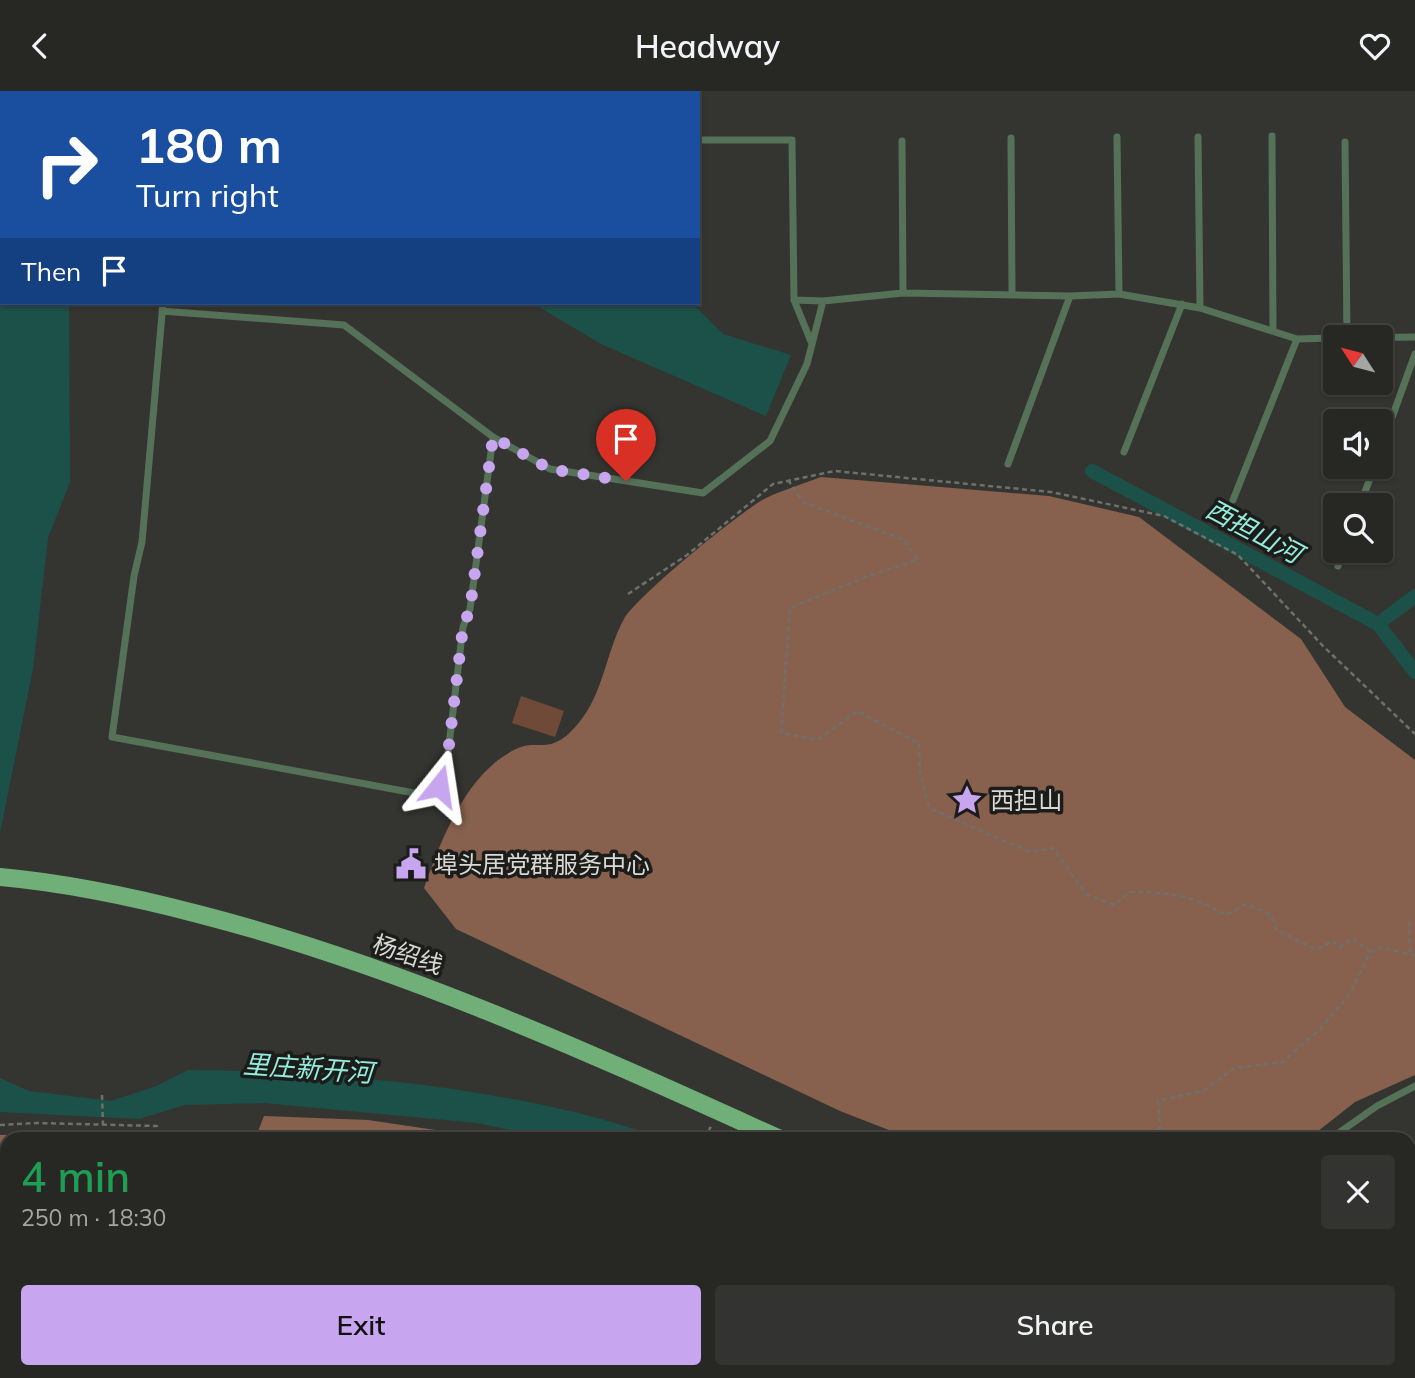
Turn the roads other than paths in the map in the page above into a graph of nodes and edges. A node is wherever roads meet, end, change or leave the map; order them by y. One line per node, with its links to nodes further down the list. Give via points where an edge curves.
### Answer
1 (1272, 136): 18 (lane)
2 (1117, 137): 10 (lane)
3 (1198, 137): 16 (lane)
4 (1011, 138): 9 (lane)
5 (700, 140): 12 (lane, via 792,140)
6 (902, 141): 8 (lane)
7 (1345, 142): 17 (lane)
8 (903, 293): 9 (lane); 13 (lane)
9 (1012, 293): 11 (lane)
10 (1119, 294): 11 (lane); 14 (lane)
11 (1070, 296): 28 (lane)
12 (794, 300): 13 (lane); 23 (lane)
13 (823, 301): 23 (lane)
14 (1182, 304): 16 (lane); 27 (lane)
15 (163, 307): 26 (lane, via 344,325); 26 (lane, via 142,542 112,737 425,795 439,786 446,770)
16 (1200, 307): 18 (lane)
17 (1348, 325)
18 (1273, 330): 22 (lane)
19 (1393, 337): 20 (lane)
20 (1415, 337)
21 (1323, 338): 22 (lane)
22 (1297, 339): 29 (lane)
23 (812, 344): 26 (lane, via 770,441 703,493 550,469)
24 (1415, 354): 25 (lane)
25 (1393, 415)
26 (493, 437)
27 (1124, 452)
28 (1007, 464)
29 (1233, 500)
30 (1339, 563): 31 (lane)
31 (1338, 566)
32 (0, 877): 34 (main road, 杨绍线, via 125,895 270,932 451,995)
33 (1415, 1086): 35 (lane)
34 (764, 1132)
35 (1340, 1132)

